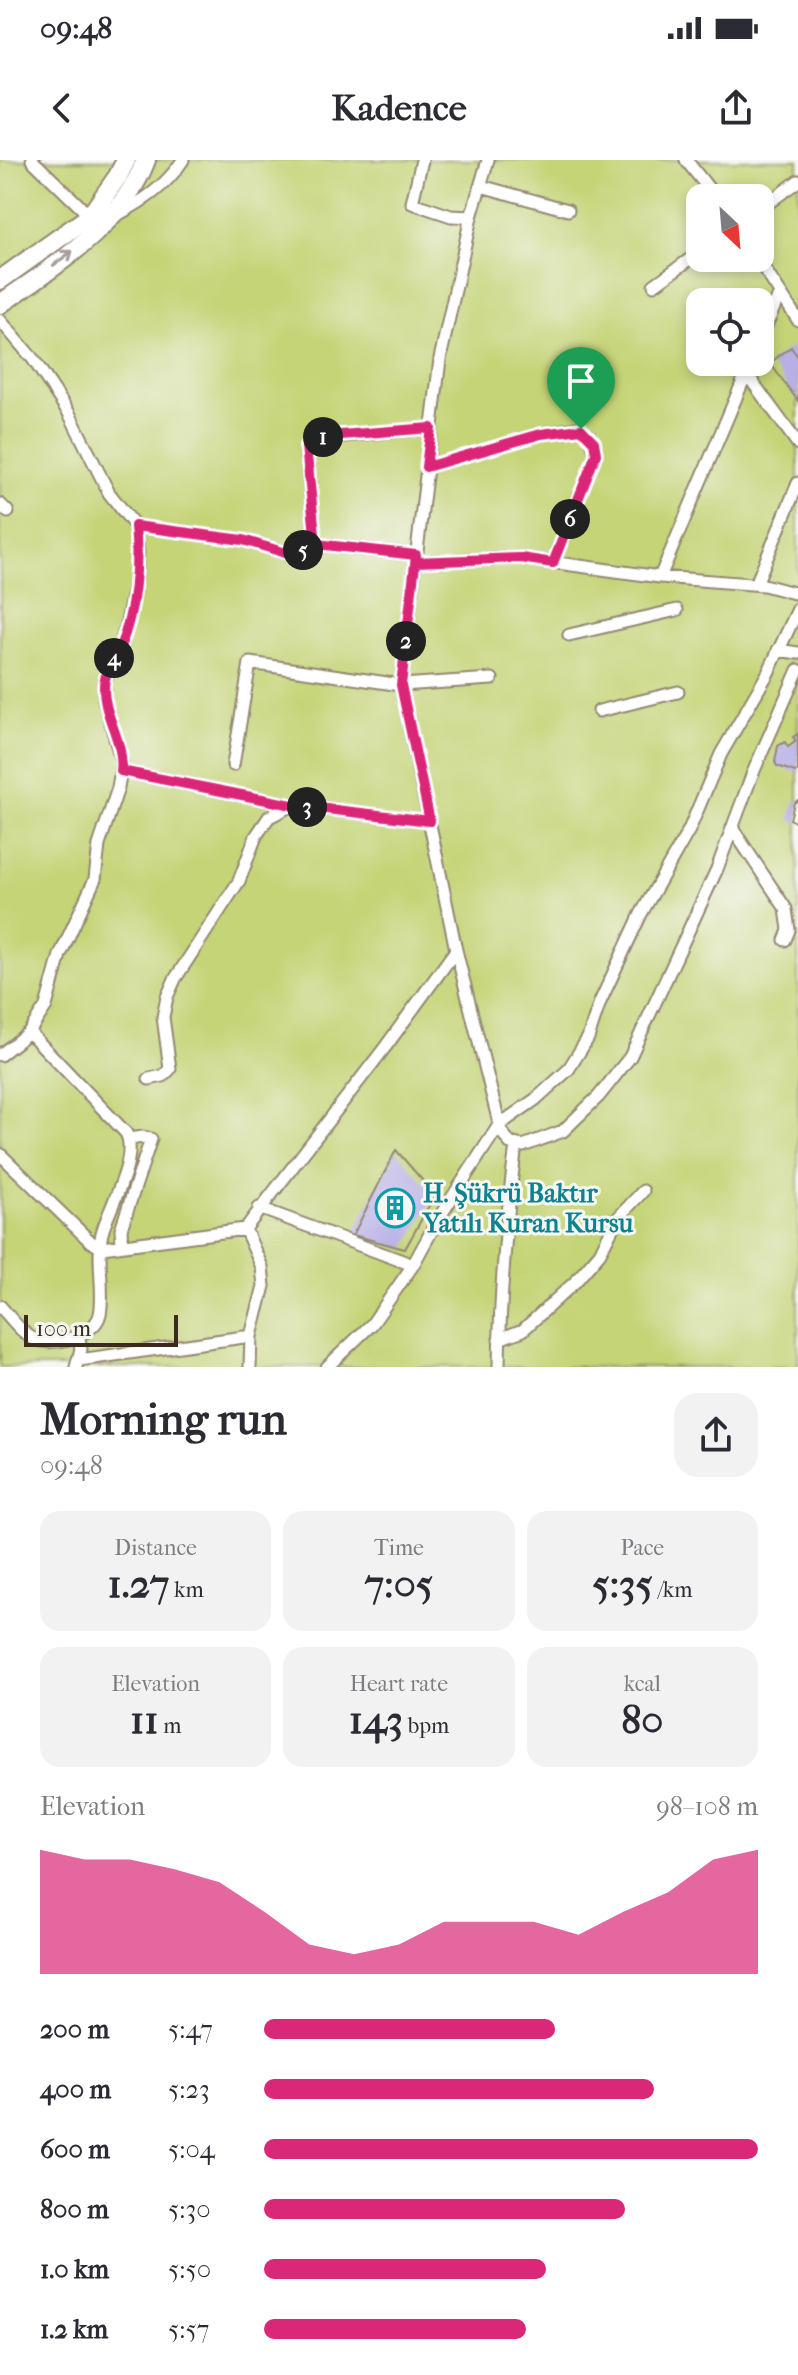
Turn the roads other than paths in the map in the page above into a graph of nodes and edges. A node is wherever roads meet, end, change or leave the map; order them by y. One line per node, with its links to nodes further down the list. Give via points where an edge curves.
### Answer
1 (32, 160): 13 (street)
2 (126, 160): 13 (main road)
3 (146, 160): 14 (main road)
4 (183, 160): 14 (street, via 146,199)
5 (422, 160): 15 (street, via 412,203)
6 (488, 160): 10 (street)
7 (686, 160): 9 (street)
8 (798, 181): 11 (street)
9 (705, 184)
10 (481, 186): 12 (street); 15 (street)
11 (774, 199)
12 (568, 210)
13 (90, 216): 18 (main road)
14 (113, 217): 21 (main road, one-way to 14)
15 (471, 217): 27 (street, via 440,359)
16 (686, 262): 19 (street)
17 (766, 272): 20 (street)
18 (0, 280)
19 (654, 285)
20 (780, 293): 22 (street); 24 (street)
21 (0, 304)
22 (774, 307)
23 (0, 320): 31 (street, via 69,413 109,493)
24 (798, 320)
25 (745, 376): 35 (street)
26 (753, 376): 28 (street)
27 (431, 428): 29 (street); 32 (street, via 315,437 308,442)
28 (798, 444)
29 (426, 467): 33 (street); 34 (street, via 541,434 576,428 586,432 596,454)
30 (798, 483): 36 (street)
31 (135, 526): 32 (street, via 243,540 283,552); 49 (street, via 136,578 120,647 104,682)
32 (316, 544): 33 (street)
33 (416, 558): 34 (street); 45 (street)
34 (553, 563): 35 (street)
35 (660, 577): 36 (street)
36 (756, 584): 37 (street)
37 (798, 594)
38 (798, 609): 41 (street)
39 (677, 610): 40 (street)
40 (569, 635)
41 (778, 650): 42 (street); 58 (street, via 641,914 588,1038 568,1070)
42 (798, 653)
43 (798, 670): 52 (street)
44 (492, 679): 45 (street)
45 (401, 685): 48 (street, via 250,663); 51 (street)
46 (678, 692): 47 (street)
47 (599, 711)
48 (233, 765)
49 (121, 771): 50 (street); 55 (street, via 99,845 95,879 60,955 46,1006)
50 (292, 805): 51 (street); 57 (street, via 262,826 239,881 175,979 163,1017 170,1069)
51 (430, 821): 54 (street)
52 (732, 828): 53 (street, via 786,909); 60 (street, via 630,1057 563,1131)
53 (785, 940)
54 (456, 950): 58 (street); 63 (street)
55 (29, 1032): 56 (street); 59 (street)
56 (0, 1055)
57 (149, 1079)
58 (499, 1125): 60 (street); 67 (street)
59 (129, 1139): 65 (street, via 151,1139 121,1229); 66 (street, via 130,1153)
60 (516, 1145): 71 (street)
61 (0, 1154): 66 (street)
62 (643, 1191): 71 (street, via 617,1219 600,1253 575,1282 523,1330)
63 (259, 1208): 64 (street); 67 (street)
64 (245, 1229): 65 (street); 70 (street, via 262,1267 264,1286)
65 (122, 1245): 66 (street)
66 (102, 1248): 69 (street, via 101,1312 94,1325)
67 (413, 1265): 74 (street, via 372,1324)
68 (0, 1306): 69 (street, via 36,1340)
69 (78, 1335): 72 (street)
70 (251, 1336): 72 (street); 73 (street)
71 (499, 1339): 75 (street)
72 (78, 1364)
73 (250, 1367)
74 (327, 1367)
75 (499, 1367)

